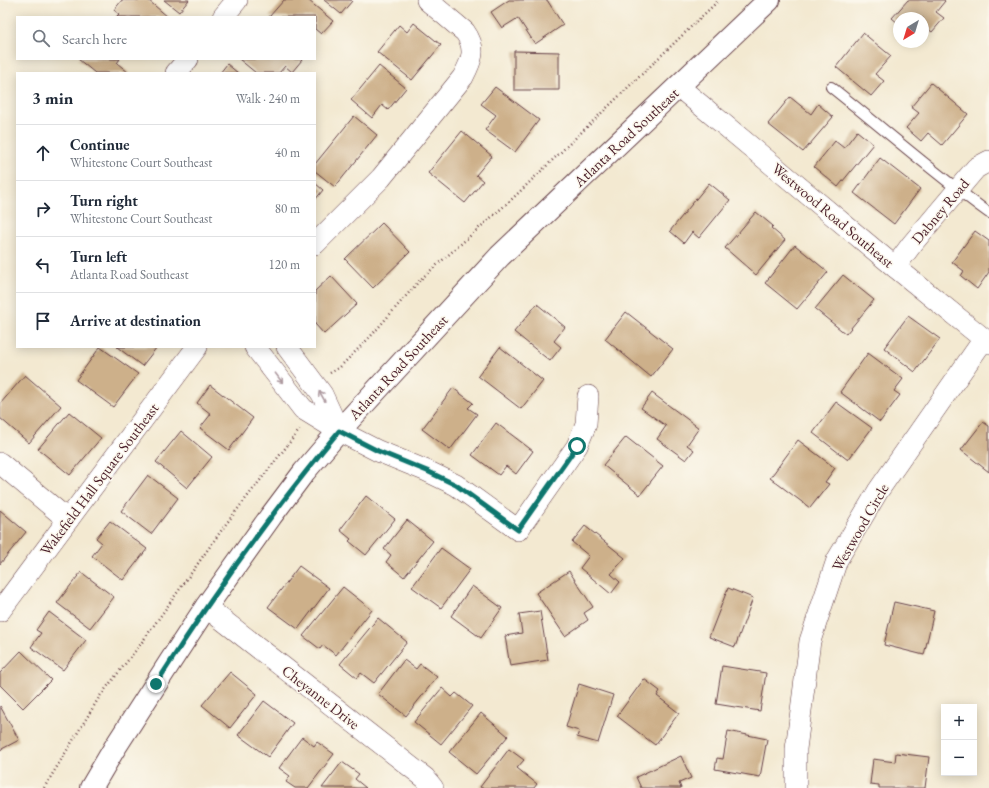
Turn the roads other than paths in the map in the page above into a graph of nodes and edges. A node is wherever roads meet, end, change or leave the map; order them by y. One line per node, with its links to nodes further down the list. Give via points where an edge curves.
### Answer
1 (237, 0): 4 (street)
2 (427, 0): 12 (street, via 465,32 472,47 470,62 463,77 381,178)
3 (769, 0): 7 (main road, Atlanta Road Southeast)
4 (224, 16)
5 (187, 60): 6 (street)
6 (177, 72)
7 (679, 87): 13 (street, Westwood Road Southeast); 19 (main road, Atlanta Road Southeast, via 500,256)
8 (831, 87): 10 (lane)
9 (989, 161): 10 (street, Dabney Road, via 976,168)
10 (957, 190): 11 (lane); 13 (street, Dabney Road)
11 (989, 214)
12 (316, 243)
13 (895, 267): 14 (street, Westwood Road Southeast)
14 (987, 341): 26 (street, Westwood Circle, via 878,491 837,560 810,642 796,749)
15 (197, 348): 21 (street, Wakefield Hall Square Southeast)
16 (256, 348): 19 (street, one-way to 19, via 303,409)
17 (288, 348): 19 (street, one-way to 17, via 322,394)
18 (588, 396): 19 (street, via 586,424 577,446 518,530 456,485)
19 (339, 431): 22 (main road, Atlanta Road Southeast, via 304,472)
20 (0, 463): 21 (street)
21 (68, 520): 23 (street, Wakefield Hall Square Southeast)
22 (206, 607): 24 (main road, Atlanta Road Southeast); 25 (street, Cheyanne Drive, via 424,778)
23 (0, 611)
24 (91, 788)
25 (433, 788)
26 (796, 788)

